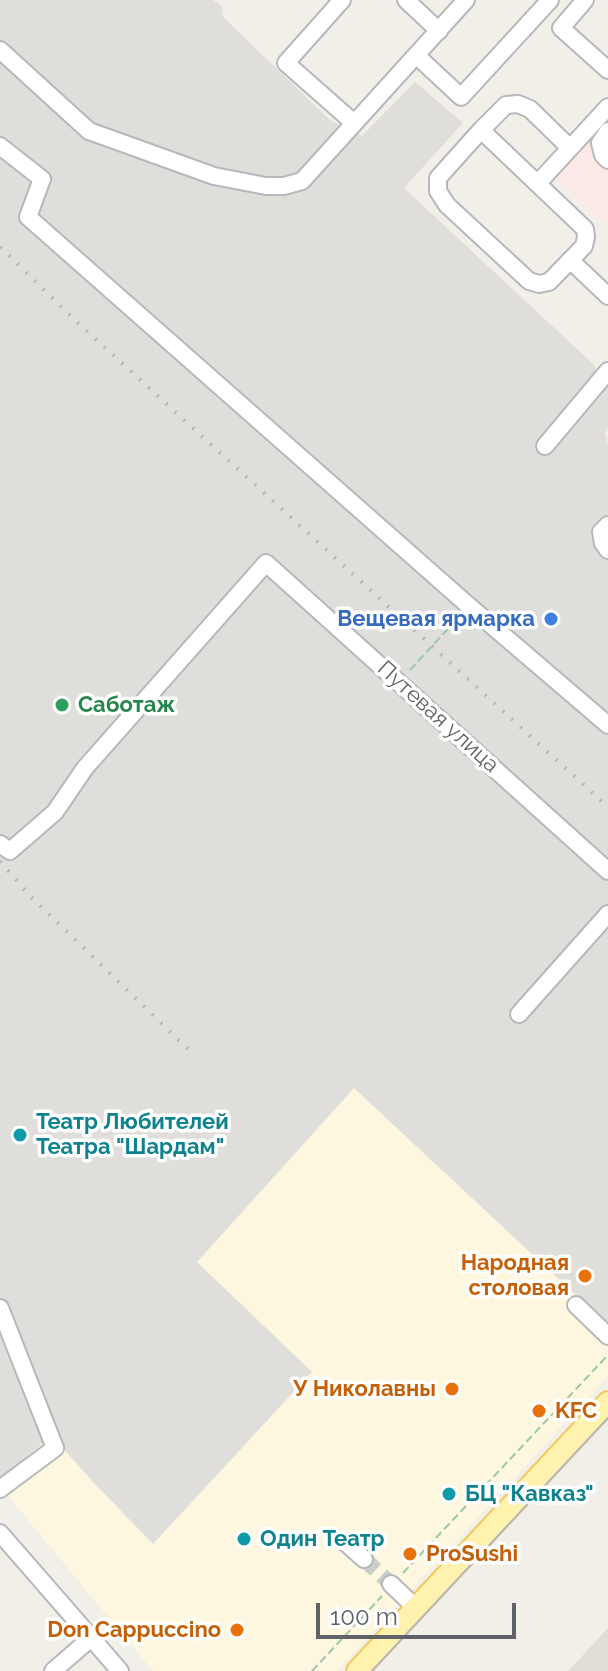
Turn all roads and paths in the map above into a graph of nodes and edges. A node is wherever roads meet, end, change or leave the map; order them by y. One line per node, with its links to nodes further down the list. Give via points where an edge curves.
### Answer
1 (342, 0): 11 (street, via 286,63)
2 (406, 0): 6 (street)
3 (466, 0): 6 (street)
4 (550, 0): 8 (street, via 461,97)
5 (585, 0): 9 (street, via 561,28)
6 (439, 31): 8 (street)
7 (0, 50): 11 (street, via 89,131 214,176 266,186 302,181)
8 (417, 56): 11 (street)
9 (608, 70)
10 (608, 107): 15 (street)
11 (354, 123)
12 (481, 130): 15 (street, via 506,105 518,104); 17 (street); 18 (street, via 438,178 438,191 447,205 529,281 549,282)
13 (608, 131): 16 (street, via 600,143)
14 (0, 146): 24 (street, via 42,179 28,217)
15 (570, 148): 17 (street)
16 (608, 160)
17 (538, 183): 18 (street, via 585,229 584,246)
18 (570, 260): 19 (street)
19 (608, 296)
20 (608, 371): 21 (street)
21 (545, 446)
22 (608, 525): 23 (street, via 601,532)
23 (608, 550)
24 (469, 606): 25 (path); 26 (street)
25 (399, 681): 27 (street, Путевая улица, via 266,563 85,768 55,812 10,851); 28 (street, Путевая улица)
26 (608, 725)
27 (0, 844)
28 (608, 871)
29 (608, 914): 30 (street)
30 (519, 1014)
31 (576, 1305): 33 (street)
32 (0, 1308): 36 (street, via 55,1448)
33 (608, 1336)
34 (608, 1355): 40 (path)
35 (608, 1402): 41 (main road)
36 (0, 1489)
37 (0, 1533): 42 (street)
38 (346, 1543): 39 (street)
39 (364, 1559)
40 (391, 1585): 41 (street); 45 (path)
41 (416, 1608): 46 (main road)
42 (91, 1638): 43 (street); 44 (street)
43 (53, 1671)
44 (120, 1671)
45 (312, 1671)
46 (357, 1671)

